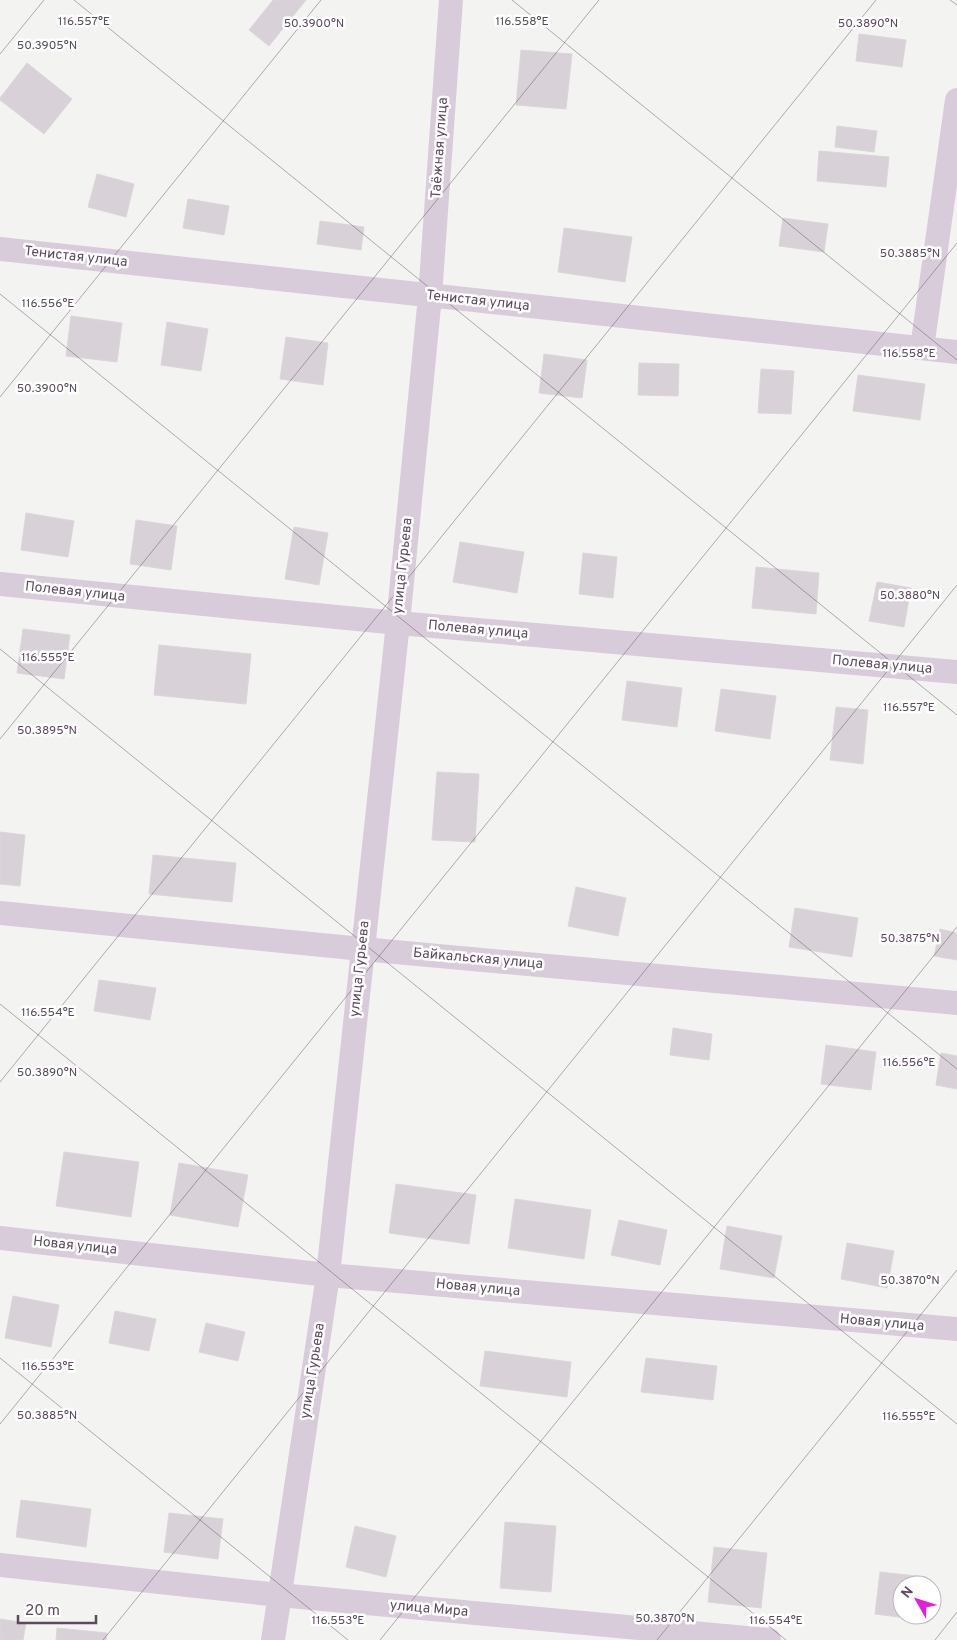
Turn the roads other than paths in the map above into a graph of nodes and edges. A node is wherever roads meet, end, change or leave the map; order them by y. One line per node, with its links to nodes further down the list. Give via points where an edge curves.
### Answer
1 (451, 0): 4 (street, Таёжная улица)
2 (957, 100): 5 (street)
3 (0, 249): 4 (street, Тенистая улица)
4 (430, 296): 5 (street, Тенистая улица); 8 (street, улица Гурьева)
5 (922, 348): 6 (street, Тенистая улица)
6 (957, 352)
7 (0, 584): 8 (street, Полевая улица)
8 (398, 623): 9 (street, Полевая улица); 11 (street, улица Гурьева)
9 (957, 672)
10 (0, 913): 11 (street, Байкальская улица)
11 (362, 949): 12 (street, Байкальская улица); 14 (street, улица Гурьева)
12 (957, 1002)
13 (0, 1238): 14 (street, Новая улица)
14 (328, 1274): 15 (street, Новая улица); 17 (street, улица Гурьева)
15 (957, 1329)
16 (0, 1565): 17 (street, улица Мира)
17 (278, 1595): 18 (street, улица Гурьева); 19 (street, улица Мира)
18 (273, 1640)
19 (769, 1640)

